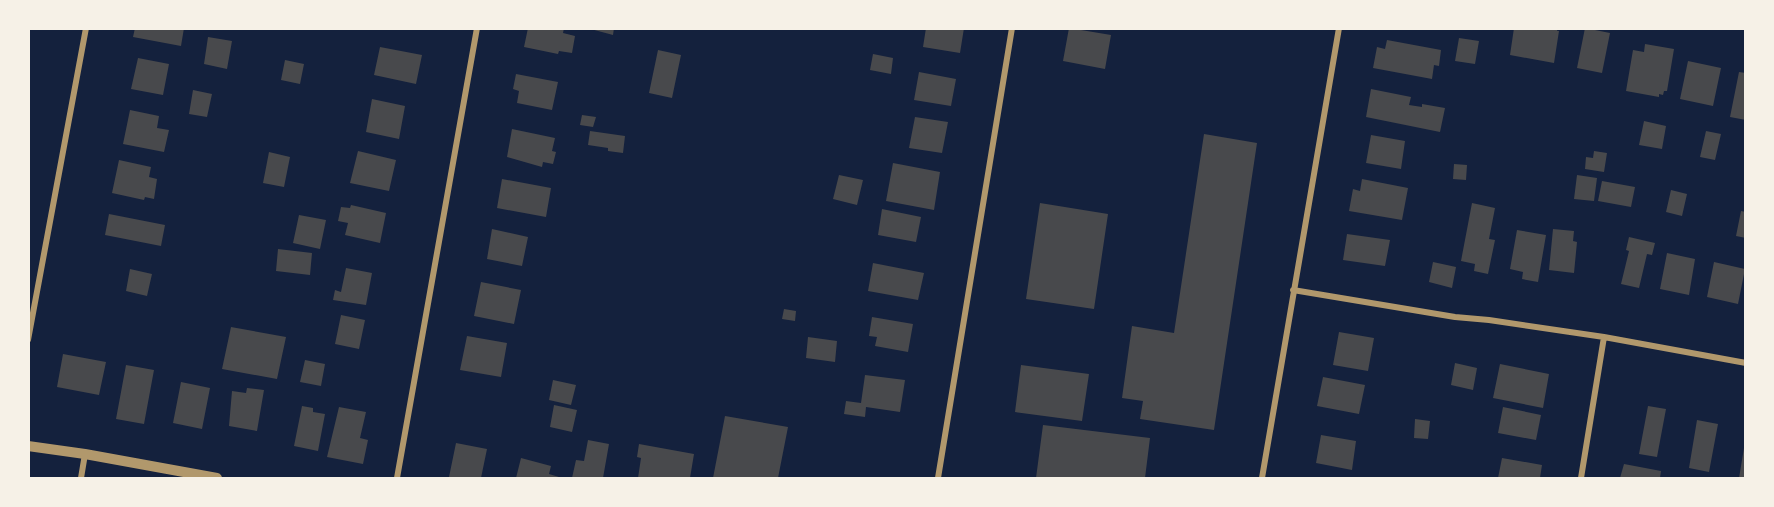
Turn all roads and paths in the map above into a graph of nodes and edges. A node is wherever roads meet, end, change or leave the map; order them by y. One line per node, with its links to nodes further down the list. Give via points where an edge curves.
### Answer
1 (86, 28): 7 (street)
2 (477, 28): 13 (street)
3 (1012, 28): 14 (street)
4 (1339, 28): 5 (street)
5 (1293, 290): 6 (street); 15 (street)
6 (1604, 337): 8 (street); 16 (street)
7 (28, 340)
8 (1746, 363)
9 (28, 446): 10 (street)
10 (85, 454): 11 (street); 12 (street)
11 (81, 478)
12 (217, 478)
13 (397, 478)
14 (938, 478)
15 (1262, 478)
16 (1581, 478)

